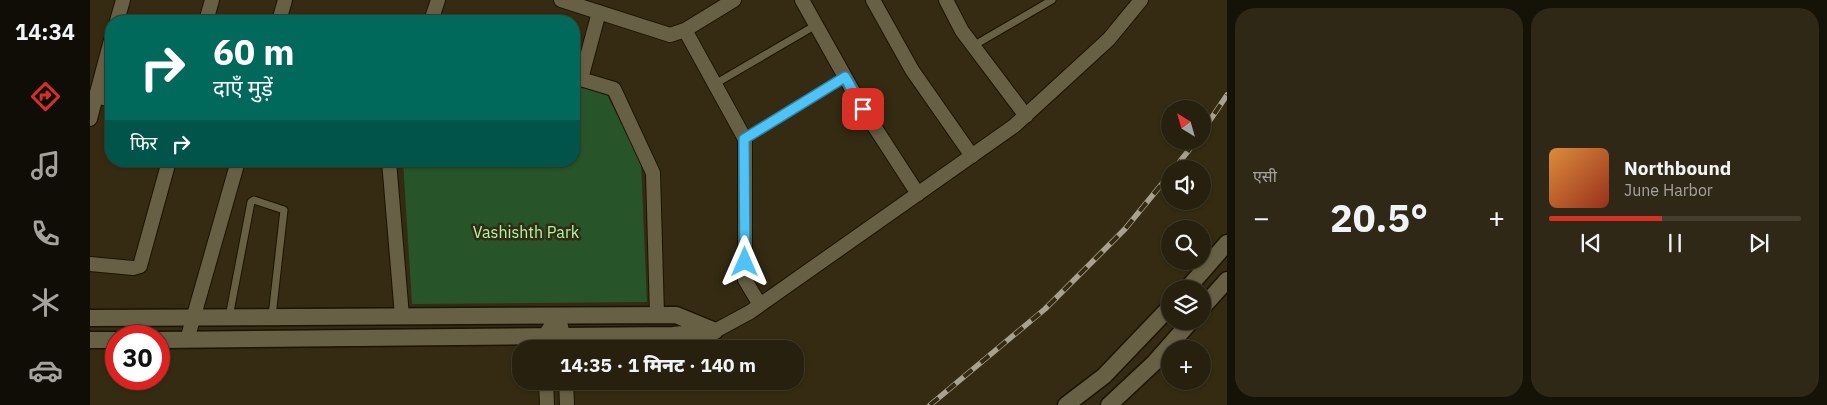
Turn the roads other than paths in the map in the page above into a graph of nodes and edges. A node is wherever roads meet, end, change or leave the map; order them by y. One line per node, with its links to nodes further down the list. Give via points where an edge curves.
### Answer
1 (122, 0): 13 (street)
2 (212, 0): 14 (street)
3 (285, 0): 15 (street)
4 (438, 0): 16 (street)
5 (561, 0): 12 (street)
6 (734, 0): 18 (street)
7 (802, 0): 17 (street)
8 (874, 0): 30 (street, via 912,70)
9 (1052, 0): 19 (lane)
10 (1140, 0): 27 (street, via 1109,39)
11 (951, 2): 19 (street, via 962,31)
12 (600, 12): 18 (street, via 670,35); 21 (street)
13 (118, 15)
14 (208, 15)
15 (280, 15)
16 (433, 15)
17 (816, 25): 22 (street); 24 (lane)
18 (685, 30): 24 (street)
19 (973, 46): 27 (street)
20 (105, 62): 25 (street)
21 (580, 69)
22 (845, 77): 29 (lane); 34 (street)
23 (580, 79): 41 (street, via 614,89 653,173)
24 (715, 84): 29 (street)
25 (96, 96): 26 (street); 28 (street)
26 (105, 98)
27 (1026, 116): 30 (street)
28 (90, 119)
29 (744, 139): 40 (street, via 745,280)
30 (972, 156): 34 (street)
31 (167, 167): 36 (street, via 140,266)
32 (236, 167): 47 (street)
33 (390, 167): 42 (street)
34 (918, 194): 40 (street)
35 (1227, 243): 37 (street)
36 (90, 264)
37 (1195, 280)
38 (1227, 280): 39 (street)
39 (1211, 298)
40 (760, 305): 50 (street)
41 (657, 315): 43 (street); 50 (street, via 676,315)
42 (402, 316): 43 (street); 45 (street)
43 (557, 316): 55 (street); 56 (street)
44 (1161, 316): 63 (street, via 1104,376)
45 (271, 317): 48 (street); 48 (lane, via 284,210 254,200)
46 (90, 318): 47 (street)
47 (193, 318): 48 (street); 54 (street)
48 (228, 318)
49 (1183, 330): 64 (street, via 1154,363)
50 (715, 331): 57 (street)
51 (90, 340): 52 (street)
52 (105, 340)
53 (170, 340): 54 (street)
54 (186, 340): 58 (street)
55 (545, 340)
56 (563, 340)
57 (605, 340)
58 (512, 343)
59 (546, 390): 61 (street)
60 (566, 390): 62 (street)
61 (546, 405)
62 (567, 405)
63 (1066, 405)
64 (1109, 405)

